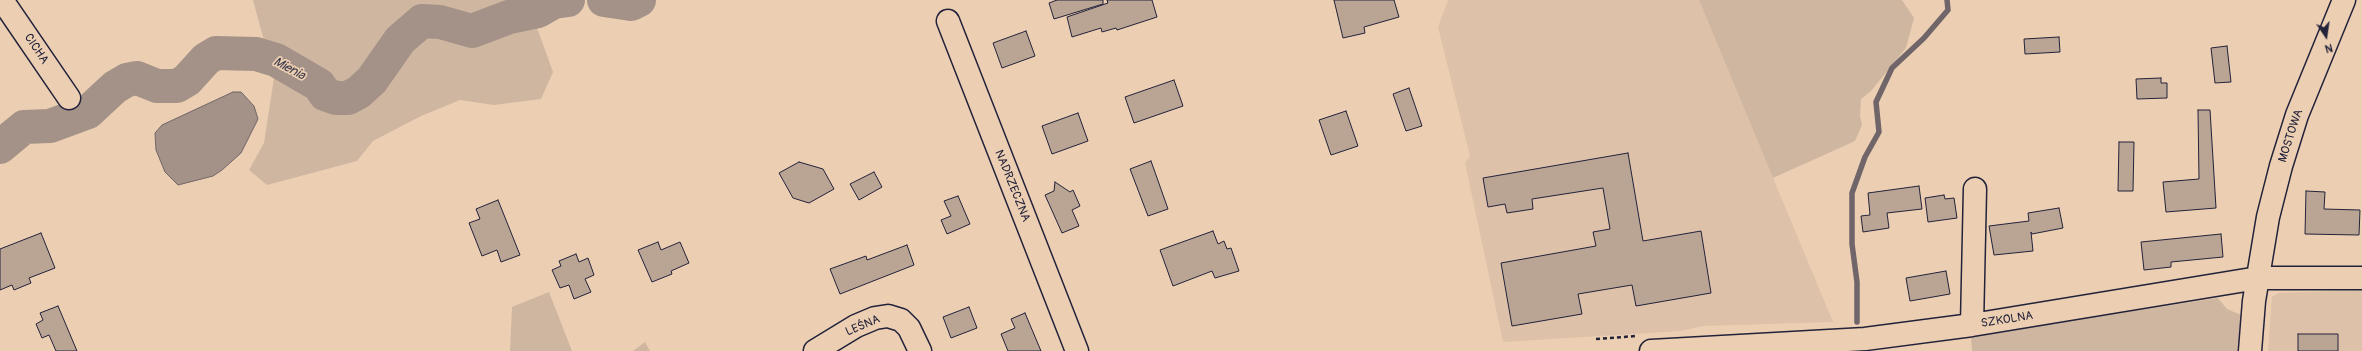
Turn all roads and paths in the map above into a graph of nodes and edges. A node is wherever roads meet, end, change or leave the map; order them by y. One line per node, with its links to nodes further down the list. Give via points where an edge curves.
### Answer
1 (2, 0): 4 (street, CICHA)
2 (2344, 0): 6 (street, MOSTOWA, via 2297,114 2268,217)
3 (948, 21): 11 (street, NADRZECZNA)
4 (69, 98)
5 (1975, 189): 8 (street)
6 (2258, 278): 7 (street, SZKOLNA); 8 (street, SZKOLNA); 13 (street, MOSTOWA)
7 (2362, 278)
8 (1972, 326): 12 (street, SZKOLNA, via 1865,339)
9 (815, 351): 10 (street, LEŚNA, via 856,326 888,316 900,320 909,328)
10 (920, 351)
11 (1077, 351)
12 (1651, 351)
13 (2250, 351)

